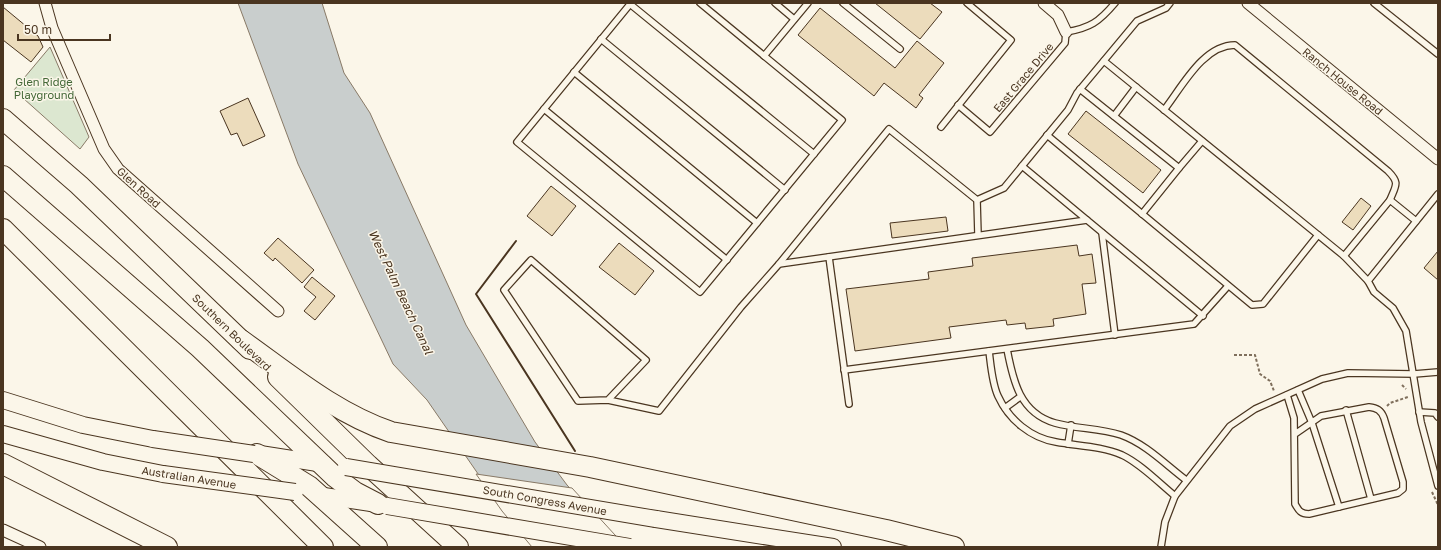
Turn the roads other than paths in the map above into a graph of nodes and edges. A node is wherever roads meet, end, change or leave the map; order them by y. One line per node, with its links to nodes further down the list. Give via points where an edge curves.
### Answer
1 (45, 3): 54 (street, Glen Road, via 52,28 104,149 118,170)
2 (631, 3): 15 (lane); 31 (lane)
3 (700, 3): 18 (lane)
4 (775, 3): 13 (lane)
5 (808, 3): 13 (lane)
6 (842, 3): 16 (lane)
7 (967, 3): 23 (lane, via 1011,40)
8 (1044, 3): 14 (street, via 1058,15)
9 (1115, 3): 14 (lane, via 1101,19 1090,26)
10 (1170, 3): 19 (lane, via 1166,8 1137,21)
11 (1248, 3): 32 (street, Ranch House Road)
12 (1374, 3): 17 (lane)
13 (794, 19): 18 (lane)
14 (1066, 32): 23 (lane, East Grace Drive, via 1065,43 990,132)
15 (601, 39): 20 (lane); 36 (lane)
16 (900, 49)
17 (1438, 54)
18 (764, 56): 31 (lane, via 842,120)
19 (1104, 60): 21 (lane); 22 (lane)
20 (574, 72): 24 (lane); 43 (lane)
21 (1136, 87): 25 (lane); 26 (lane)
22 (1080, 89): 26 (lane); 29 (lane, via 1068,110)
23 (958, 105): 28 (lane)
24 (544, 109): 50 (lane); 50 (lane, via 517,142 541,162 700,292)
25 (1164, 110): 30 (lane); 39 (lane, via 1204,59 1226,45 1235,45 1388,170 1397,183)
26 (1114, 116): 34 (lane)
27 (3, 119): 57 (highway, Southern Boulevard, via 84,190)
28 (941, 127)
29 (1047, 135): 33 (lane); 40 (lane)
30 (1202, 141): 34 (lane); 46 (lane)
31 (814, 154): 36 (lane)
32 (1438, 159)
33 (1022, 166): 38 (lane, via 1004,188); 41 (lane)
34 (1179, 168): 40 (lane)
35 (3, 176): 79 (highway, via 165,317)
36 (785, 190): 43 (lane)
37 (1438, 194): 42 (lane)
38 (977, 200): 47 (lane); 51 (lane, via 889,128)
39 (1390, 200): 42 (lane); 48 (lane)
40 (1142, 214): 53 (lane)
41 (1087, 220): 45 (lane); 47 (lane)
42 (1416, 221): 52 (lane)
43 (758, 223): 50 (lane)
44 (3, 229): 92 (highway)
45 (1102, 233): 55 (lane); 56 (lane)
46 (1318, 235): 48 (lane); 53 (lane, via 1263,304 1252,305)
47 (978, 236): 49 (lane)
48 (1344, 256): 52 (lane)
49 (829, 257): 51 (lane); 60 (lane)
50 (727, 260)
51 (779, 264): 67 (lane, via 731,319 659,411)
52 (1368, 281): 62 (lane, via 1374,292 1393,308 1406,331)
53 (1228, 286): 55 (lane)
54 (278, 311)
55 (1203, 316): 56 (lane, via 1194,324)
56 (1115, 335): 58 (lane)
57 (241, 340): 94 (highway, Southern Boulevard, via 346,444); 97 (highway, via 328,401 359,419 396,433 574,464 750,500)
58 (1007, 349): 59 (lane); 65 (lane, via 1012,379)
59 (989, 352): 60 (lane); 69 (lane, via 998,396)
60 (844, 370): 68 (lane)
61 (1438, 372): 62 (lane)
62 (1414, 374): 63 (lane, via 1348,373 1322,379); 71 (lane)
63 (1298, 390): 64 (lane); 73 (lane)
64 (1288, 395): 76 (lane, via 1293,410); 81 (lane, via 1255,409 1230,426)
65 (1020, 398): 69 (lane); 74 (lane, via 1041,418)
66 (3, 400): 78 (main road, bridge, via 83,425 153,439)
67 (608, 400): 67 (lane, via 578,401 504,290 531,260 646,360)
68 (849, 404)
69 (1005, 408): 77 (lane, via 1025,429 1038,437)
70 (1346, 410): 73 (lane, via 1321,416); 85 (lane); 85 (lane, via 1369,407 1381,412 1403,482 1403,489 1398,493)
71 (1419, 412): 72 (lane, via 1435,412); 82 (lane)
72 (1438, 417)
73 (1312, 423): 76 (lane); 87 (lane)
74 (1071, 425): 77 (lane); 81 (lane, via 1104,430 1137,442)
75 (3, 434): 83 (main road, Australian Avenue, bridge, via 103,462 163,474)
76 (1295, 434): 87 (lane, via 1295,504 1299,511 1303,514)
77 (1068, 444): 84 (lane, via 1108,450 1123,456)
78 (256, 454): 79 (main road, South Congress Avenue); 83 (highway, via 290,473)
79 (321, 463): 86 (highway, via 345,485); 96 (main road, South Congress Avenue, bridge)
80 (3, 464): 91 (highway)
81 (1186, 480): 84 (lane)
82 (1438, 483)
83 (321, 496): 86 (main road, Australian Avenue); 93 (highway)
84 (1175, 496): 90 (lane, via 1165,522)
85 (1371, 499): 87 (lane)
86 (382, 505): 95 (main road, bridge)
87 (1339, 507)
88 (3, 530): 89 (street)
89 (34, 546)
90 (1162, 546)
91 (167, 547)
92 (323, 547)
93 (377, 547)
94 (458, 547)
95 (630, 547)
96 (833, 547)
97 (954, 547)

